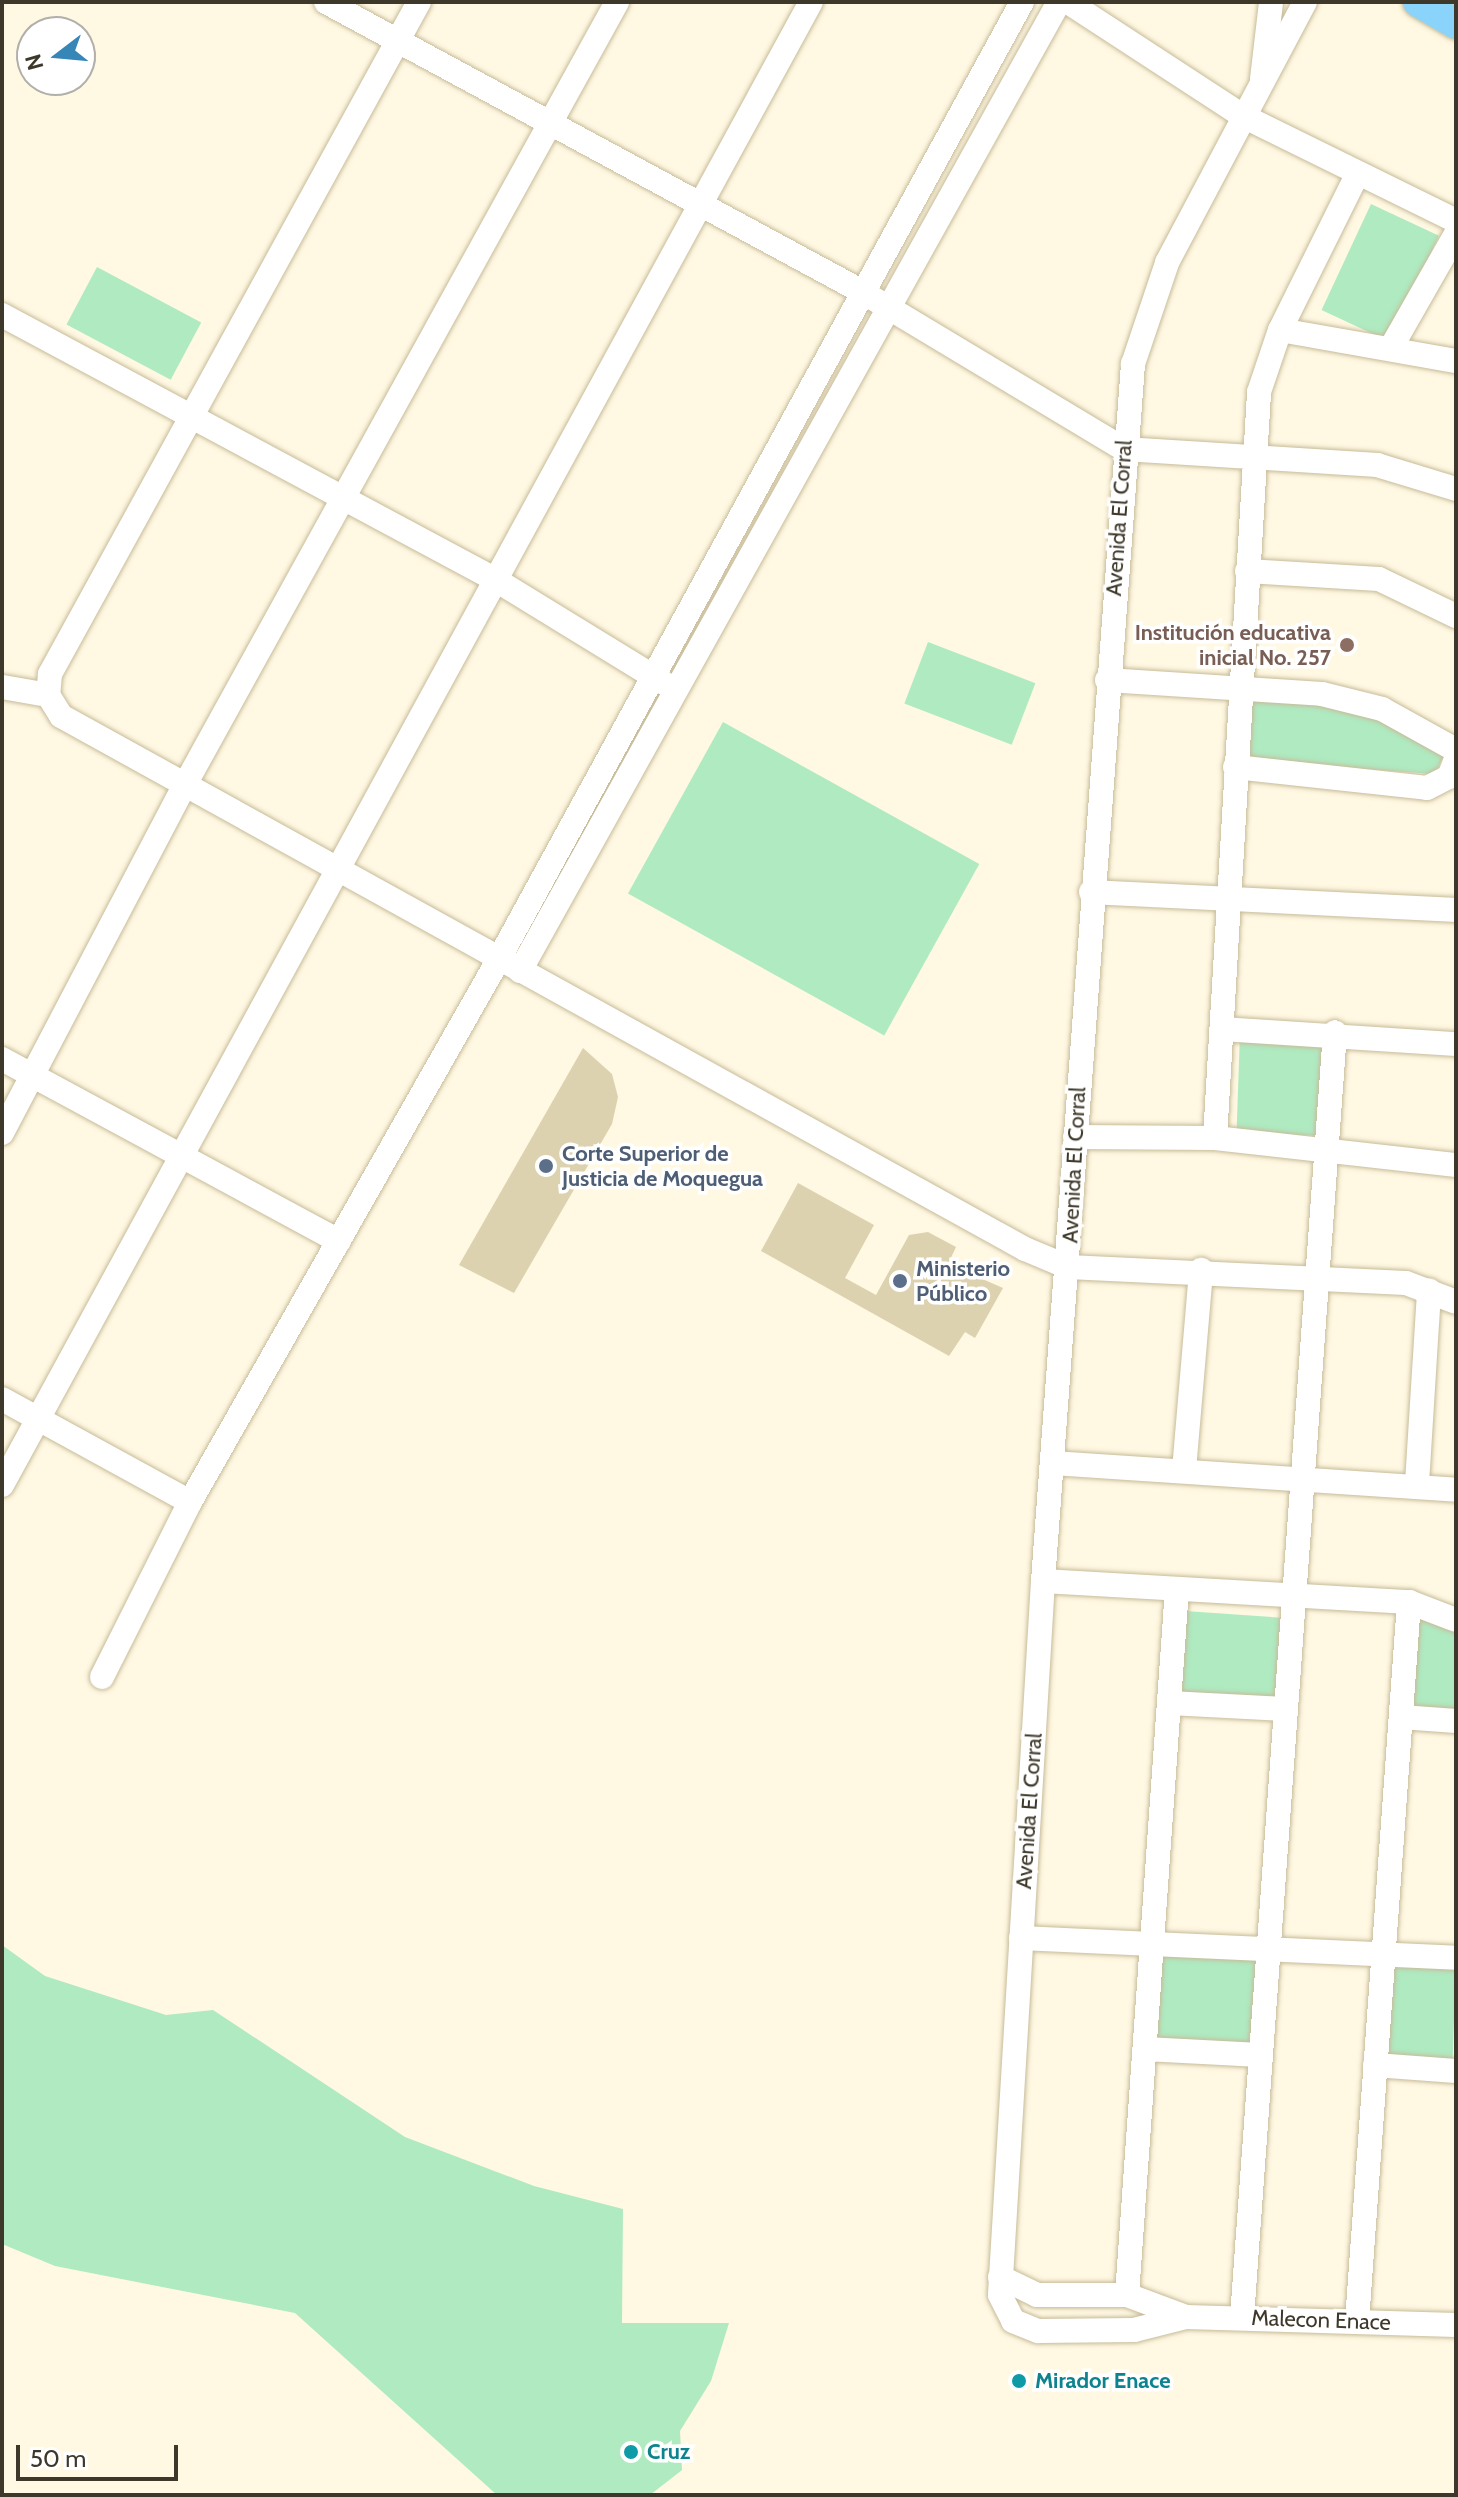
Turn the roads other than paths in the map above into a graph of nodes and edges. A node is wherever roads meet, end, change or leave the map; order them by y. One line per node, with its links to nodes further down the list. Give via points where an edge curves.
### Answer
1 (326, 2): 12 (street)
2 (419, 2): 12 (street)
3 (617, 2): 15 (street)
4 (811, 2): 17 (street)
5 (1022, 2): 20 (street)
6 (1059, 2): 21 (street)
7 (1068, 2): 14 (street)
8 (1271, 2): 13 (street, Avenida El Corral)
9 (1305, 2): 13 (street, Avenida El Corral)
10 (1418, 2): 11 (main road)
11 (1456, 24)
12 (397, 41): 15 (street); 26 (street)
13 (1262, 81): 14 (street, Avenida El Corral)
14 (1243, 116): 16 (street); 27 (street, Avenida El Corral, via 1152,298 1133,364)
15 (549, 124): 17 (street); 30 (street)
16 (1358, 173): 18 (street); 23 (street)
17 (699, 207): 20 (street); 32 (street)
18 (1456, 221)
19 (1456, 234): 24 (street)
20 (859, 290): 21 (street); 34 (street)
21 (886, 307): 27 (street); 38 (street)
22 (2, 315): 26 (street)
23 (1280, 330): 24 (street); 28 (street, via 1259,392)
24 (1392, 346): 25 (street)
25 (1456, 361)
26 (190, 416): 30 (street); 39 (street, via 50,674)
27 (1124, 449): 28 (street); 35 (street, Avenida El Corral)
28 (1255, 457): 29 (street, via 1377,465); 31 (street)
29 (1456, 489)
30 (343, 498): 32 (street); 43 (street)
31 (1247, 571): 33 (street, via 1379,579); 36 (street)
32 (496, 580): 34 (street); 44 (street)
33 (1456, 616)
34 (650, 676): 38 (street); 48 (street)
35 (1107, 680): 36 (street); 45 (street, Avenida El Corral)
36 (1238, 686): 40 (street, via 1382,709); 42 (street)
37 (2, 687): 39 (street)
38 (679, 690): 49 (street)
39 (48, 695): 43 (street, via 61,716)
40 (1456, 750)
41 (1456, 759): 42 (street, via 1449,777 1427,788)
42 (1235, 767): 46 (street)
43 (187, 781): 44 (street); 54 (street)
44 (336, 864): 48 (street); 59 (street)
45 (1091, 892): 46 (street); 56 (street, Avenida El Corral)
46 (1225, 898): 47 (street); 50 (street)
47 (1456, 910)
48 (500, 957): 49 (street); 61 (street)
49 (520, 971): 62 (street)
50 (1222, 1029): 51 (street); 57 (street)
51 (1335, 1032): 52 (street); 58 (street)
52 (1456, 1044)
53 (2, 1059): 54 (street)
54 (34, 1077): 55 (street); 59 (street)
55 (2, 1133)
56 (1075, 1137): 57 (street); 62 (street, Avenida El Corral)
57 (1215, 1138): 58 (street)
58 (1326, 1148): 60 (street); 64 (street)
59 (182, 1156): 61 (street); 68 (street)
60 (1456, 1165)
61 (339, 1241): 75 (street)
62 (1068, 1267): 63 (street); 69 (street, Avenida El Corral)
63 (1201, 1270): 64 (street); 70 (street)
64 (1316, 1276): 65 (street); 71 (street)
65 (1429, 1290): 66 (street); 72 (street)
66 (1456, 1302)
67 (2, 1399): 68 (street)
68 (35, 1417): 73 (street); 75 (street)
69 (1053, 1463): 70 (street); 76 (street, Avenida El Corral)
70 (1184, 1470): 71 (street)
71 (1301, 1476): 72 (street); 78 (street)
72 (1417, 1483): 74 (street)
73 (2, 1485)
74 (1456, 1490)
75 (190, 1502): 81 (street)
76 (1043, 1581): 77 (street); 86 (street, Avenida El Corral)
77 (1177, 1589): 78 (street); 82 (street)
78 (1293, 1599): 79 (street); 83 (street)
79 (1409, 1602): 80 (street); 84 (street)
80 (1456, 1620)
81 (102, 1677)
82 (1169, 1703): 83 (street); 87 (street)
83 (1285, 1709): 88 (street)
84 (1401, 1717): 85 (street); 89 (street)
85 (1456, 1721)
86 (1021, 1938): 87 (street); 95 (street, Avenida El Corral)
87 (1154, 1942): 88 (street); 91 (street)
88 (1267, 1946): 89 (street); 92 (street)
89 (1382, 1954): 90 (street); 93 (street)
90 (1456, 1958)
91 (1145, 2049): 92 (street); 96 (street)
92 (1260, 2055): 98 (street)
93 (1375, 2065): 94 (street); 99 (street)
94 (1456, 2071)
95 (1000, 2277): 96 (street, Malecon Enace, via 1037,2295); 97 (street, Malecon Enace, via 1005,2310 1025,2328 1134,2330)
96 (1127, 2295): 97 (street, Malecon Enace)
97 (1186, 2317): 98 (street, Malecon Enace)
98 (1242, 2317): 99 (street, Malecon Enace)
99 (1357, 2321): 100 (street, Malecon Enace)
100 (1456, 2325)

